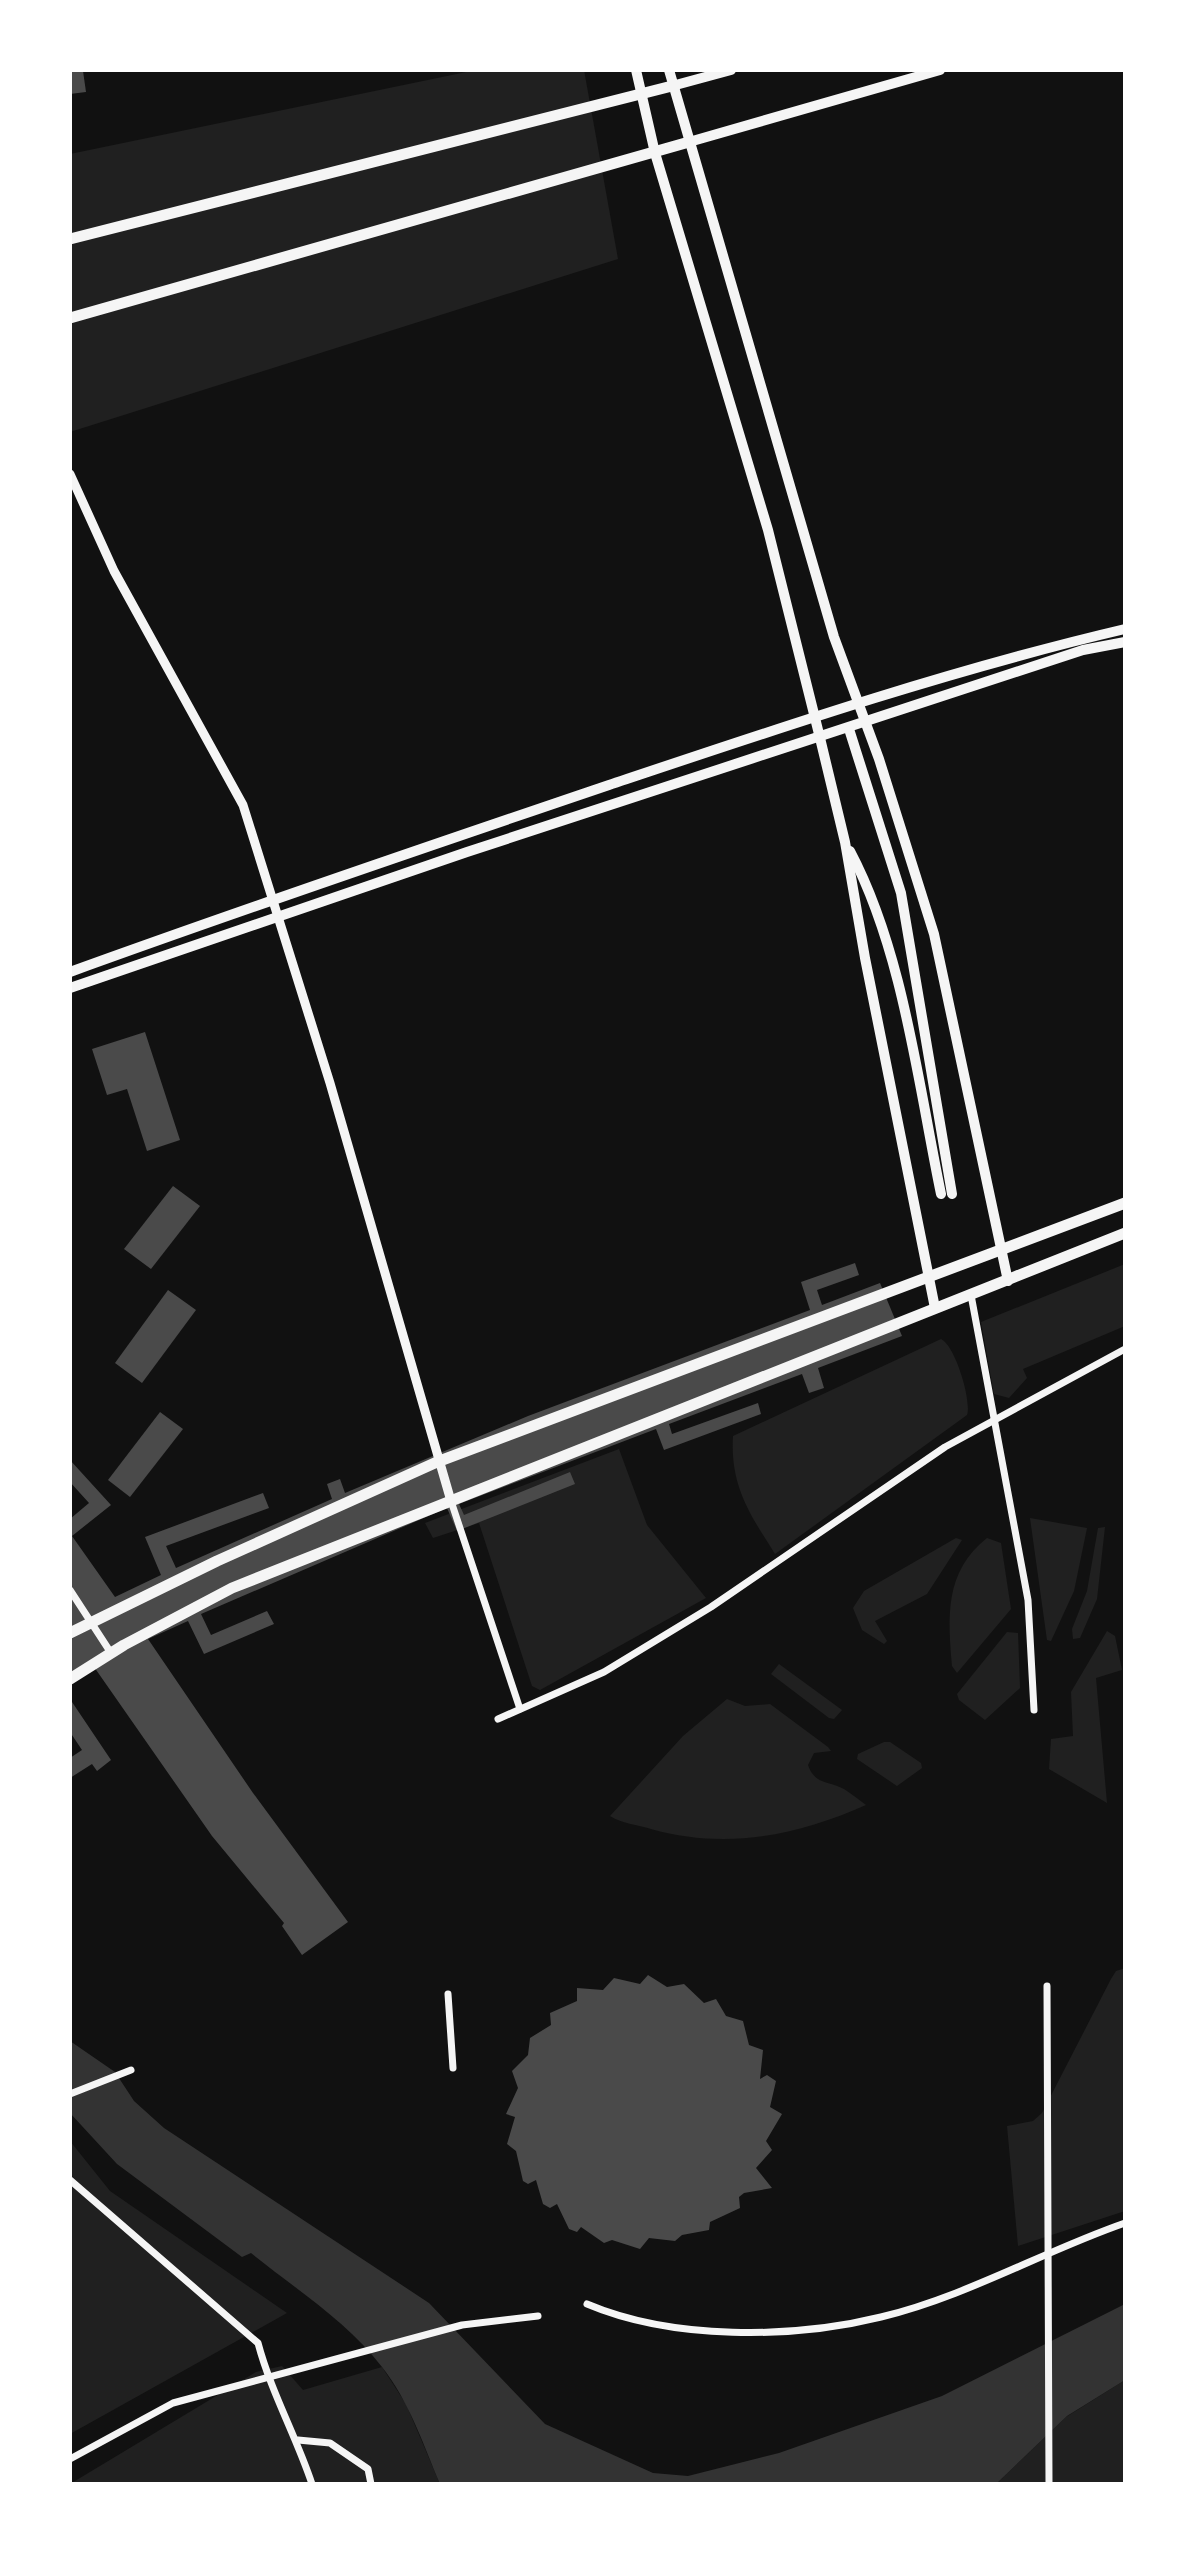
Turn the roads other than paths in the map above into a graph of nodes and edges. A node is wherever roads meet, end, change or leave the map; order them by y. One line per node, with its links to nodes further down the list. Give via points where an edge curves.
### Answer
1 (636, 70): 6 (main road)
2 (669, 70): 5 (main road)
3 (731, 70): 5 (main road)
4 (940, 70): 7 (main road)
5 (672, 86): 6 (main road); 7 (main road)
6 (640, 92): 8 (main road); 9 (main road)
7 (689, 142): 8 (main road); 14 (main road, via 834,637)
8 (655, 153): 10 (main road); 15 (main road, via 768,530)
9 (70, 239)
10 (70, 318)
11 (70, 474): 20 (street, via 114,571 243,805)
12 (1125, 629): 14 (main road)
13 (1125, 642): 16 (main road, via 1083,650)
14 (861, 704): 15 (main road); 16 (main road)
15 (813, 716): 18 (main road); 20 (main road)
16 (863, 724): 17 (main road); 26 (main road, via 934,934)
17 (849, 729): 18 (main road); 19 (main road, via 901,893 947,1194 889,947 872,892)
18 (820, 738): 19 (main road); 21 (main road)
19 (845, 842): 27 (main road)
20 (270, 900): 21 (street); 22 (main road)
21 (277, 919): 23 (main road); 33 (street, via 330,1083)
22 (70, 972)
23 (70, 988)
24 (1125, 1203): 26 (main road)
25 (1125, 1233): 28 (main road)
26 (1003, 1249): 27 (main road); 28 (main road)
27 (927, 1277): 30 (main road); 33 (main road)
28 (1008, 1281): 29 (main road)
29 (971, 1295): 30 (main road); 32 (street)
30 (935, 1308): 34 (main road)
31 (1125, 1349): 32 (street)
32 (995, 1420): 40 (street, via 945,1447 671,1632 604,1672); 41 (street, via 1028,1600)
33 (437, 1462): 34 (street); 36 (main road)
34 (451, 1501): 38 (main road, via 232,1588); 40 (street)
35 (70, 1590): 36 (street)
36 (91, 1621): 37 (main road); 38 (street)
37 (70, 1633)
38 (111, 1653): 39 (main road)
39 (70, 1679)
40 (520, 1709): 42 (street)
41 (1034, 1710)
42 (498, 1719)
43 (1047, 1986): 59 (street)
44 (448, 1994): 45 (street)
45 (453, 2068)
46 (131, 2070): 47 (street)
47 (70, 2094)
48 (70, 2180): 54 (street, via 258,2343)
49 (1125, 2223): 51 (street, via 929,2302 844,2324 700,2331)
50 (587, 2304): 51 (street)
51 (604, 2311): 52 (street)
52 (592, 2313)
53 (538, 2316): 54 (street, via 462,2325)
54 (268, 2380): 55 (street); 56 (street, via 173,2403)
55 (298, 2440): 57 (street); 58 (street, via 330,2443 368,2469)
56 (70, 2459)
57 (312, 2484)
58 (371, 2484)
59 (1049, 2484)

